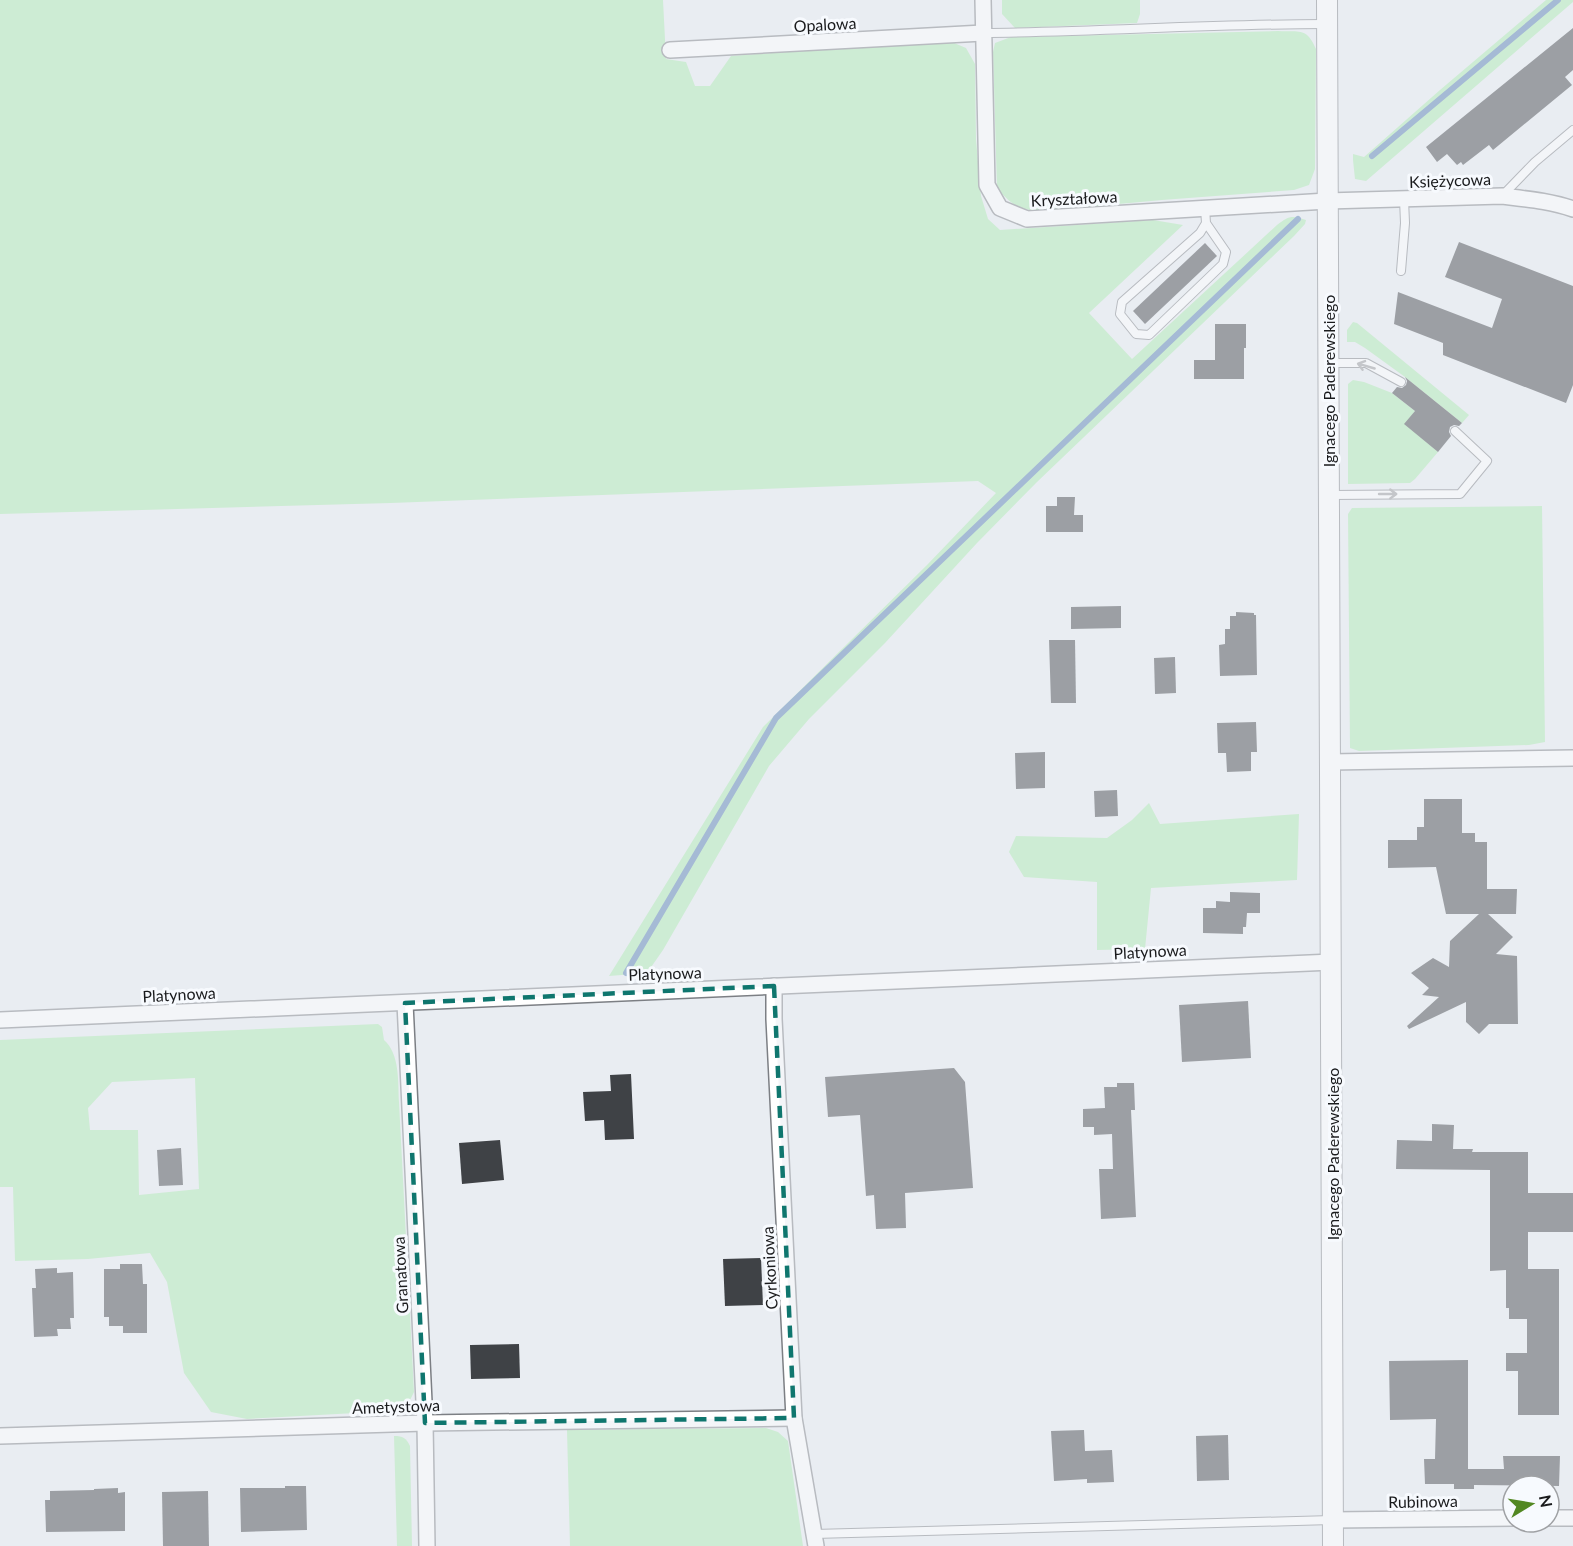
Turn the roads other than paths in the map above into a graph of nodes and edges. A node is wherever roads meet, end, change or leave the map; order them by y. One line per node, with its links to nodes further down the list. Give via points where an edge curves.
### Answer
1 (983, 0): 4 (street, Kryształowa)
2 (1327, 0): 3 (street, Ignacego Paderewskiego)
3 (1327, 24): 4 (lane); 9 (street, Ignacego Paderewskiego)
4 (983, 33): 5 (street, Opalowa); 11 (street, Kryształowa, via 987,185 1000,208 1027,219)
5 (670, 50)
6 (1573, 130): 7 (lane, via 1534,162)
7 (1502, 196): 8 (street, Księżycowa); 10 (street, Księżycowa)
8 (1404, 199): 9 (street, Księżycowa); 12 (lane)
9 (1327, 201): 11 (street, Kryształowa); 13 (street, Ignacego Paderewskiego)
10 (1573, 209)
11 (1205, 216): 11 (lane, via 1200,233 1122,302 1120,314 1136,334 1149,335 1223,264 1226,252)
12 (1401, 271)
13 (1328, 363): 14 (lane, one-way to 13, via 1366,363); 16 (street, Ignacego Paderewskiego)
14 (1401, 382)
15 (1455, 431): 16 (lane, one-way to 15, via 1460,494 1486,461)
16 (1329, 495): 18 (street, Ignacego Paderewskiego)
17 (1573, 758): 18 (street)
18 (1330, 762): 19 (street, Ignacego Paderewskiego)
19 (1332, 962): 20 (street, Platynowa); 27 (street, Ignacego Paderewskiego)
20 (774, 986): 21 (street, Platynowa); 23 (street, Cyrkoniowa)
21 (405, 1003): 22 (street, Platynowa); 24 (street, Granatowa)
22 (0, 1020)
23 (794, 1418): 24 (street, Ametystowa); 28 (street, Cyrkoniowa)
24 (425, 1423): 25 (street, Ametystowa); 29 (street, Granatowa)
25 (0, 1436)
26 (1501, 1518): 27 (street, Rubinowa)
27 (1332, 1520): 28 (lane); 30 (street, Ignacego Paderewskiego)
28 (815, 1540)
29 (427, 1546)
30 (1333, 1546)

